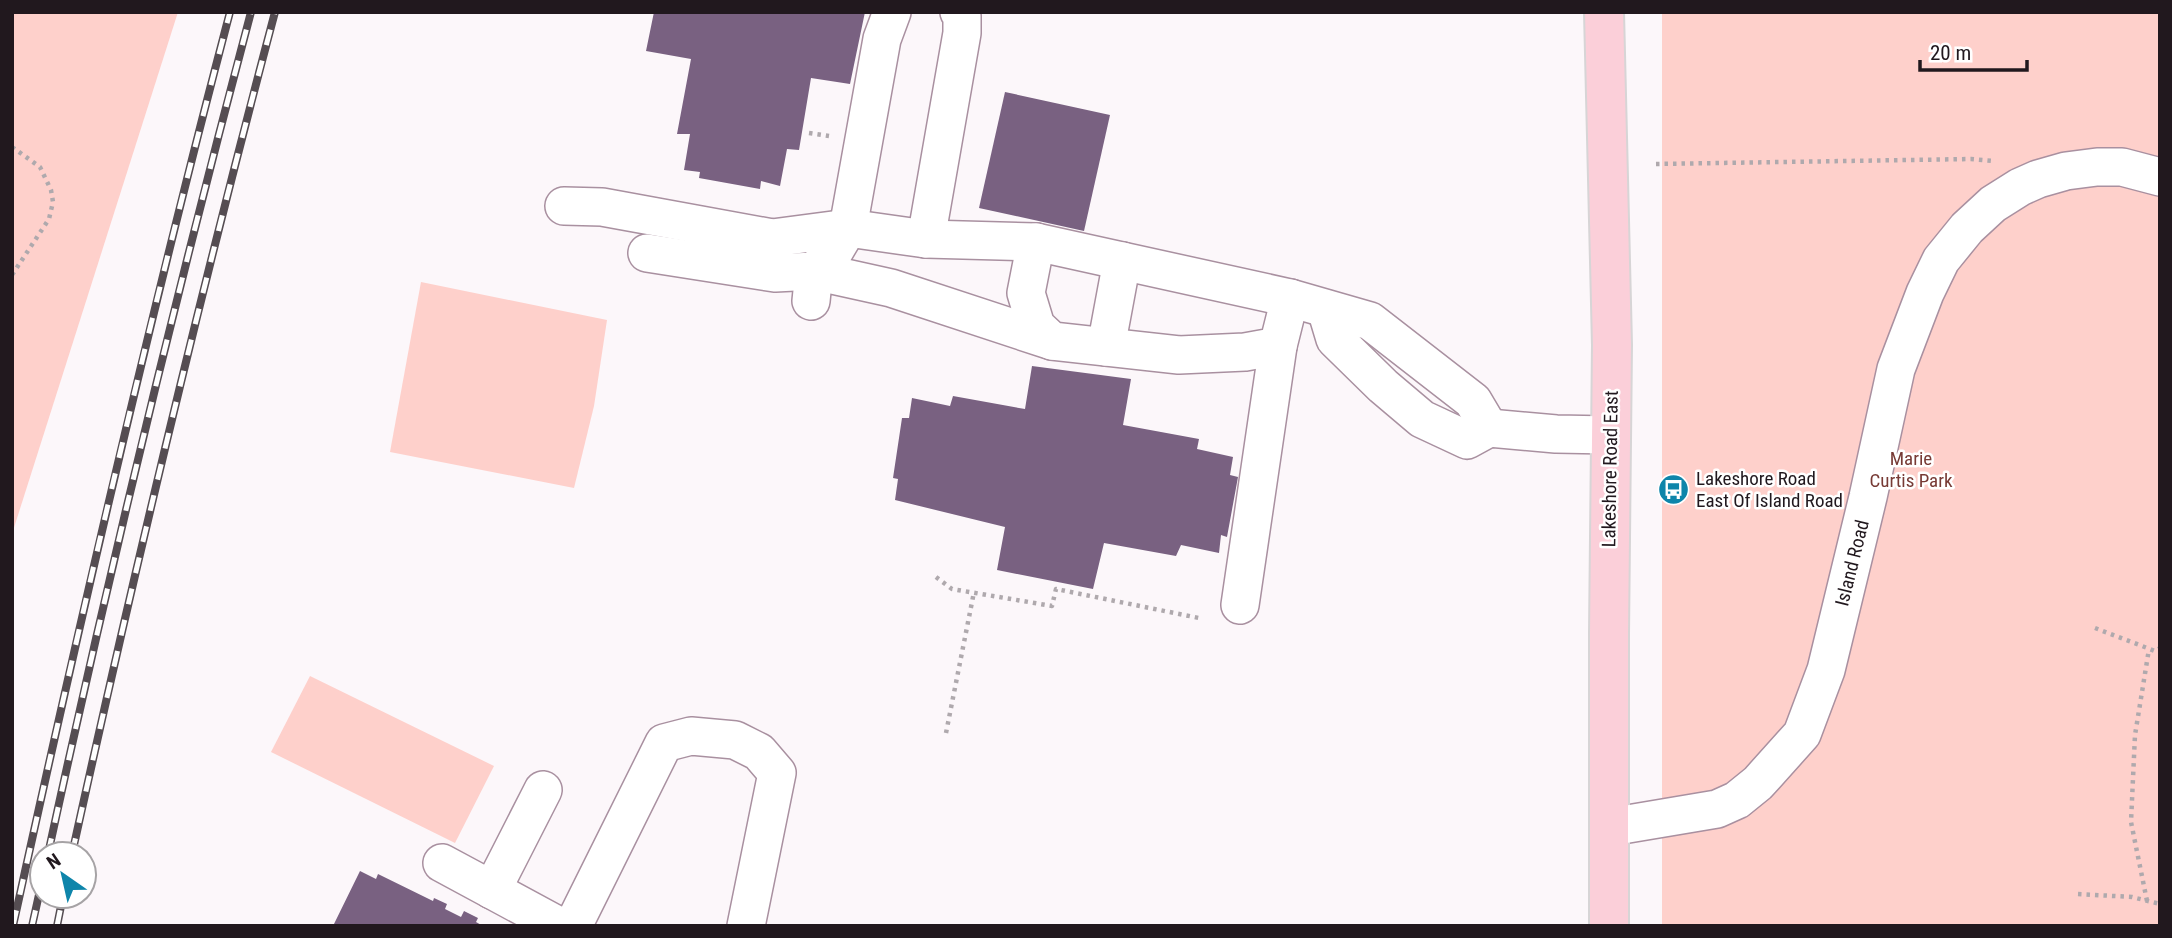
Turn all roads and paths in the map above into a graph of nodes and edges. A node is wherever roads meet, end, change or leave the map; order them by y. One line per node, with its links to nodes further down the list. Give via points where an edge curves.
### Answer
1 (892, 12): 9 (street, via 882,39)
2 (959, 12): 10 (street, via 962,33)
3 (1604, 12): 20 (main road, Lakeshore Road East)
4 (12, 147): 14 (path, via 40,167 53,202 49,219)
5 (1656, 164): 7 (path, via 1971,159 2006,162)
6 (2160, 177): 7 (street, Island Road, via 2122,167 2097,167)
7 (2038, 179): 30 (street, Island Road, via 1993,204 1967,228 1941,260 1925,293 1896,369 1826,670 1802,734 1737,800 1717,808)
8 (564, 206): 9 (street, via 602,206 772,238)
9 (848, 228): 10 (street); 15 (street)
10 (926, 239): 11 (street)
11 (1036, 242): 13 (street); 17 (street, via 1027,293 1036,326)
12 (647, 253): 15 (street, via 775,273)
13 (1122, 261): 16 (street); 19 (street)
14 (12, 275)
15 (812, 286): 17 (street, via 891,288)
16 (1290, 298): 18 (street); 20 (street, via 1326,309 1335,339 1422,419 1467,440 1489,428)
17 (1052, 341): 19 (street)
18 (1278, 346): 19 (street, via 1179,355); 23 (street)
19 (1106, 347)
20 (1610, 435): 30 (main road, Lakeshore Road East)
21 (936, 577): 22 (path, via 952,589)
22 (974, 592): 24 (path, via 1052,606 1056,589); 28 (path)
23 (1240, 605)
24 (1199, 618)
25 (2095, 628): 27 (path)
26 (2160, 648): 27 (path)
27 (2148, 649): 34 (path, via 2135,735 2131,822)
28 (946, 733)
29 (543, 790): 32 (street)
30 (1610, 827): 39 (main road, Lakeshore Road East)
31 (442, 863): 32 (street)
32 (492, 890): 36 (street)
33 (2078, 894): 34 (path)
34 (2147, 901): 35 (path)
35 (2160, 904)
36 (559, 926)
37 (573, 926): 38 (street, via 664,743 691,736 735,740 758,752 777,773)
38 (746, 926)
39 (1609, 926)

